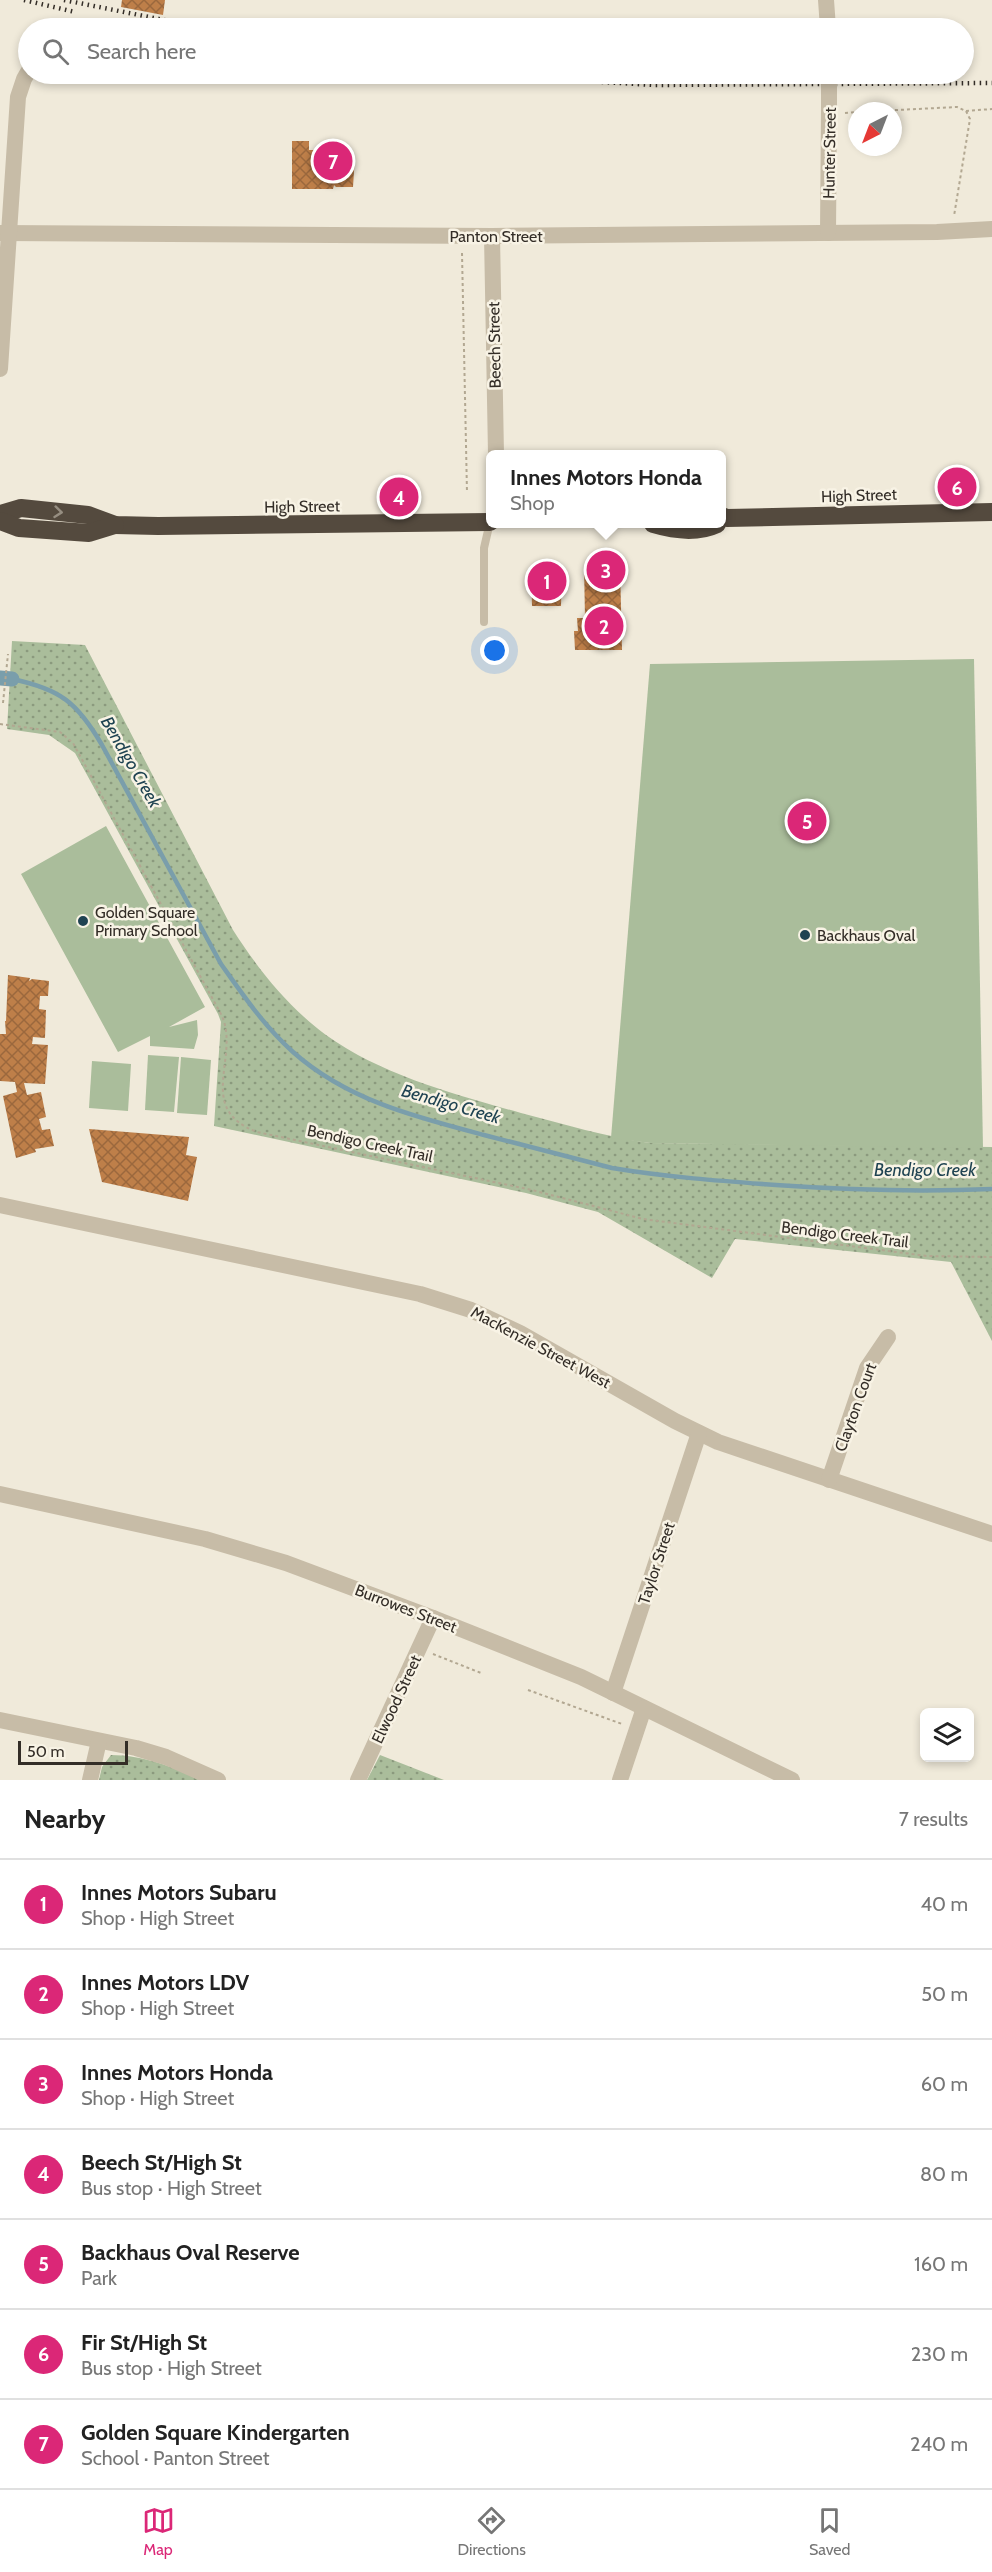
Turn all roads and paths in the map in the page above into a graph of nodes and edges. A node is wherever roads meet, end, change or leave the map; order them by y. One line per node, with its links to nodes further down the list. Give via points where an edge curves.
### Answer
1 (826, 0): 2 (street)
2 (827, 18)
3 (22, 84): 10 (street)
4 (829, 84): 11 (street, Hunter Street, bridge)
5 (992, 109): 7 (path)
6 (902, 110): 7 (path, via 957,107)
7 (966, 111): 9 (path, via 970,119)
8 (992, 229): 9 (street, Panton Street)
9 (951, 231): 11 (street, Panton Street)
10 (5, 233): 12 (street, Panton Street); 14 (street)
11 (828, 233): 12 (street, Panton Street)
12 (492, 236): 15 (street, Beech Street)
13 (462, 250): 16 (path)
14 (0, 369)
15 (496, 450)
16 (467, 493)
17 (992, 512): 19 (highway, High Street)
18 (0, 514): 22 (highway, High Street, one-way to 22, via 21,508 88,515)
19 (726, 520)
20 (0, 521): 22 (highway, High Street, via 19,528 89,533)
21 (486, 521): 22 (highway, High Street, via 218,527)
22 (115, 525)
23 (488, 528): 26 (lane, via 484,548)
24 (668, 528): 25 (highway, High Street)
25 (707, 528)
26 (484, 622)
27 (8, 654): 28 (path)
28 (3, 703)
29 (0, 724): 31 (path, Bendigo Creek Trail, via 60,732 73,743 222,1016 226,1034 223,1096 230,1115 243,1126 532,1190 643,1220 927,1256)
30 (0, 1205): 33 (street, MacKenzie Street West, via 446,1301 520,1333)
31 (992, 1257)
32 (888, 1337): 34 (street, Clayton Court, via 867,1368)
33 (699, 1433): 34 (street, MacKenzie Street West); 41 (street, Taylor Street)
34 (829, 1480): 36 (street, MacKenzie Street West)
35 (0, 1494): 37 (street, Burrowes Street, via 234,1547)
36 (992, 1533)
37 (433, 1618): 41 (street, Burrowes Street); 48 (street, Elwood Street)
38 (426, 1651): 39 (path)
39 (481, 1672)
40 (528, 1690): 44 (path)
41 (613, 1693): 42 (street, Burrowes Street)
42 (644, 1708): 49 (street); 50 (street, Burrowes Street)
43 (0, 1720): 45 (street)
44 (624, 1725)
45 (99, 1741): 46 (street); 47 (street, via 166,1757)
46 (90, 1780)
47 (218, 1780)
48 (358, 1780)
49 (620, 1780)
50 (792, 1780)

